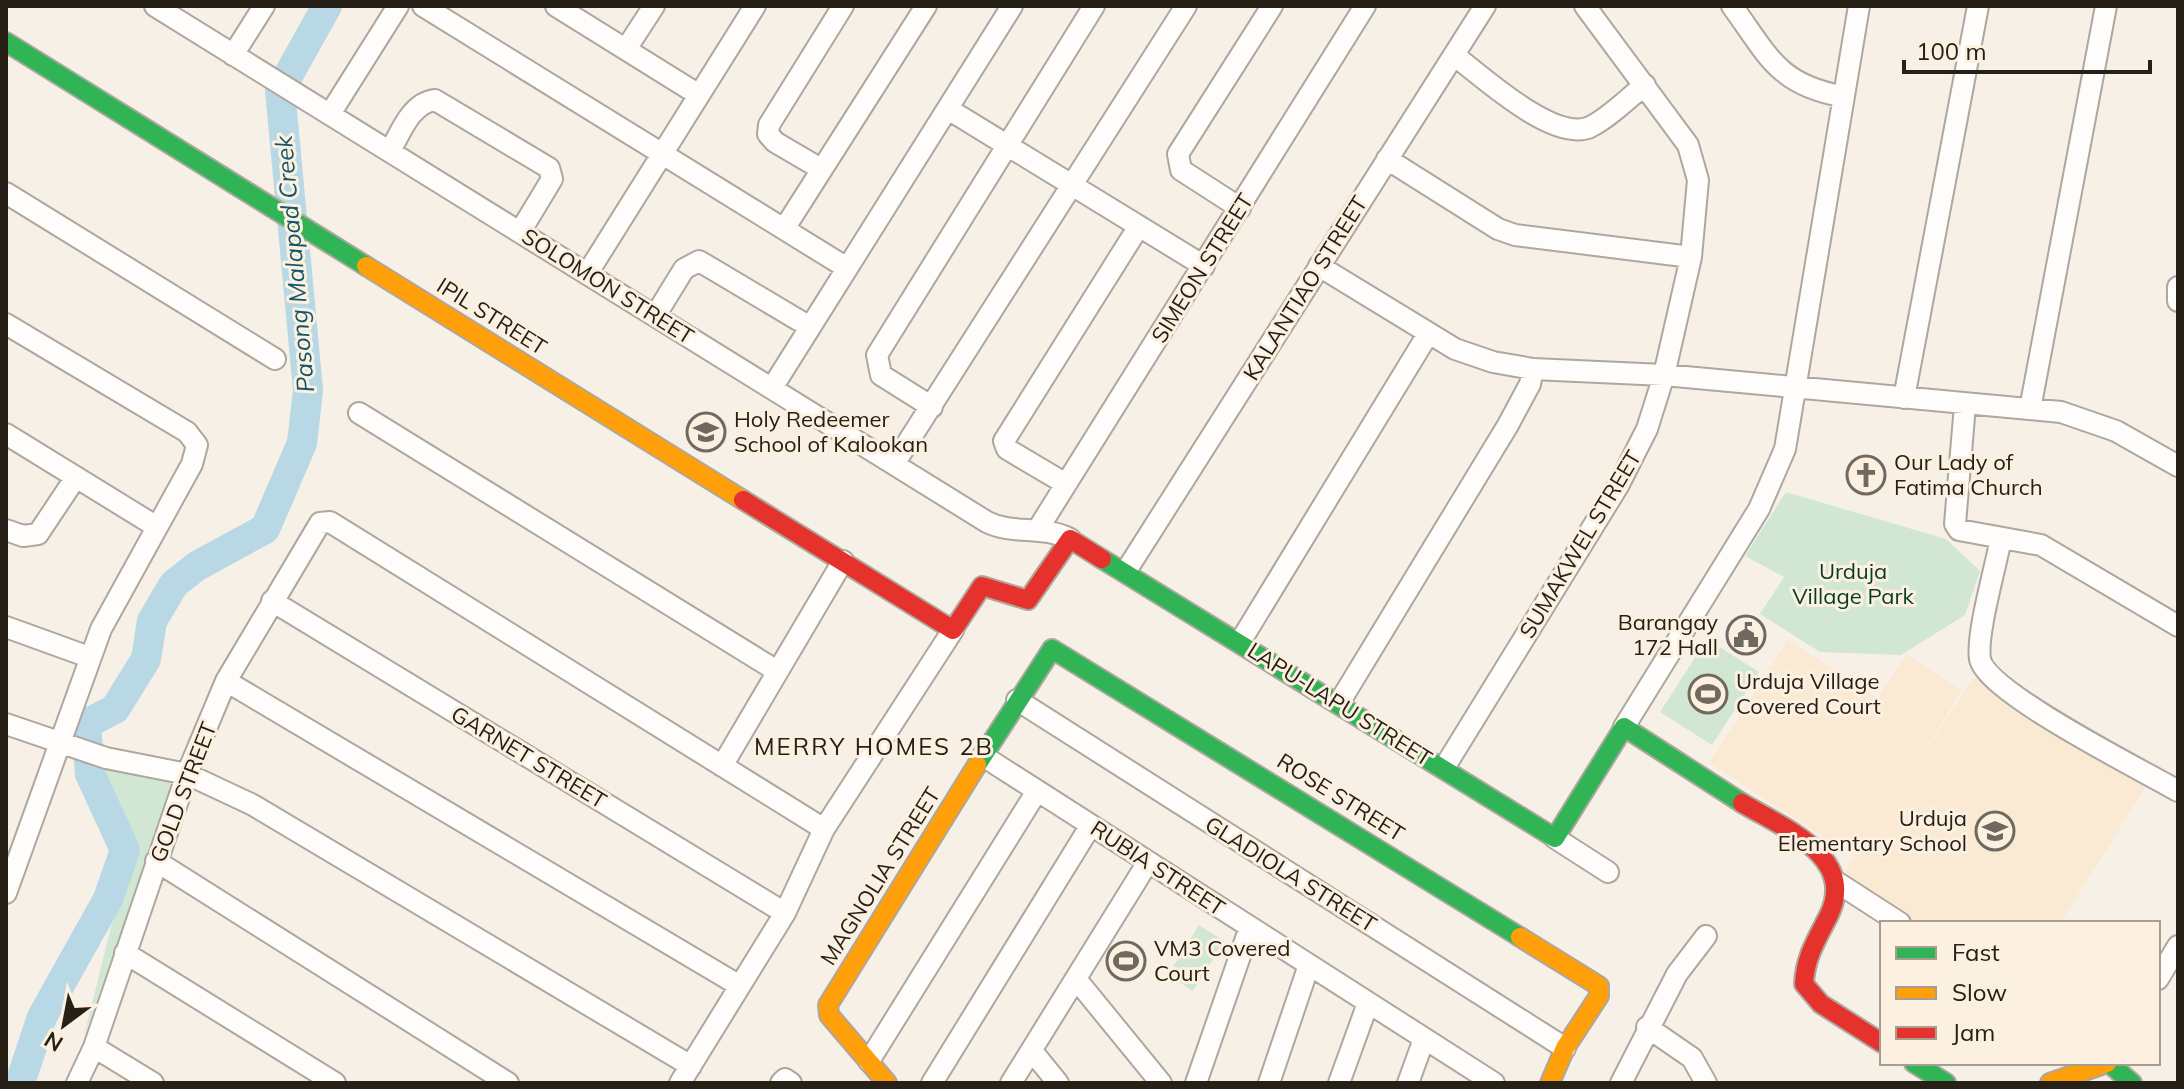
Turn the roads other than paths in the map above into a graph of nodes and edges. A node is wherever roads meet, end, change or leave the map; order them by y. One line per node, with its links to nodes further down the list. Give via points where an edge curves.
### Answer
1 (155, 6): 21 (street, SOLOMON STREET)
2 (264, 6): 24 (street)
3 (398, 6): 30 (street)
4 (423, 6): 33 (street)
5 (654, 6): 23 (street)
6 (755, 6): 27 (street)
7 (843, 6): 35 (street, via 769,125 775,142)
8 (926, 6): 35 (street)
9 (1012, 6): 29 (street)
10 (1094, 6): 31 (street)
11 (1186, 6): 36 (street)
12 (1272, 6): 38 (street, via 1178,154 1181,170)
13 (1365, 6): 38 (street, SIMEON STREET)
14 (1485, 6): 25 (street, KALANTIAO STREET)
15 (1585, 6): 26 (street, SUMAKWEL STREET)
16 (1859, 6): 28 (street)
17 (1978, 6): 58 (street)
18 (2106, 6): 61 (street)
19 (564, 8): 23 (street)
20 (1739, 10): 28 (street, via 1790,78 1814,91)
21 (180, 13): 24 (street, SOLOMON STREET)
22 (7, 45): 73 (street, IPIL STREET)
23 (626, 49): 27 (street)
24 (233, 55): 30 (street, SOLOMON STREET)
25 (1455, 56): 26 (street, via 1525,108 1563,128 1592,126); 34 (street, KALANTIAO STREET)
26 (1645, 85): 42 (street, SUMAKWEL STREET, via 1680,131 1695,162 1698,198)
27 (699, 95): 33 (street)
28 (1841, 96): 56 (street)
29 (948, 109): 31 (street); 45 (street)
30 (330, 114): 32 (street, SOLOMON STREET)
31 (1006, 145): 36 (street); 60 (street, via 875,362 881,375)
32 (390, 151): 41 (street, SOLOMON STREET); 41 (street, via 415,108 435,100 549,168 552,179)
33 (663, 153): 40 (street); 46 (street)
34 (1387, 159): 42 (street, via 1515,235); 44 (street, KALANTIAO STREET)
35 (821, 169): 40 (street)
36 (1073, 186): 39 (street); 60 (street)
37 (6, 193): 53 (street)
38 (1240, 208): 43 (street, SIMEON STREET)
39 (1139, 226): 43 (street); 67 (street, via 1004,441 1007,449)
40 (784, 229): 45 (street)
41 (520, 232): 46 (street, SOLOMON STREET)
42 (1691, 257): 55 (street, SUMAKWEL STREET)
43 (1204, 266): 67 (street, SIMEON STREET)
44 (1319, 266): 52 (street); 74 (street, KALANTIAO STREET)
45 (847, 268): 51 (street)
46 (587, 274): 49 (street, SOLOMON STREET)
47 (2178, 287): 48 (street)
48 (2178, 301)
49 (655, 316): 51 (street, via 688,264 699,261); 57 (street, SOLOMON STREET)
50 (6, 324): 68 (street, via 187,432 197,445)
51 (810, 327): 57 (street)
52 (1428, 334): 54 (street, via 1473,357); 79 (street)
53 (275, 359)
54 (1533, 369): 55 (street); 85 (street, via 1508,425)
55 (1664, 375): 56 (street); 91 (street, SUMAKWEL STREET, via 1647,429 1618,486)
56 (1793, 387): 58 (street); 87 (street, via 1789,431 1770,490)
57 (772, 388): 64 (street, SOLOMON STREET)
58 (1904, 398): 59 (street)
59 (1965, 405): 61 (street); 71 (street, via 1955,524 1964,533)
60 (932, 407): 64 (street)
61 (2030, 409): 65 (street, via 2085,418)
62 (359, 413): 82 (street)
63 (6, 434): 66 (street)
64 (894, 464): 69 (street, SOLOMON STREET, via 995,526)
65 (2178, 466)
66 (76, 477): 68 (street); 70 (street, via 38,534)
67 (1066, 484): 69 (street, SIMEON STREET)
68 (157, 527): 81 (street)
69 (1038, 529): 72 (street, SOLOMON STREET)
70 (6, 530)
71 (2001, 538): 76 (street, via 2041,545); 94 (street, via 1979,651 1987,674 2041,713)
72 (1070, 539): 74 (street, LAPU-LAPU STREET); 78 (street, via 1033,596 1017,600 982,586)
73 (843, 561): 78 (street, IPIL STREET); 82 (street)
74 (1126, 571): 79 (street, LAPU-LAPU STREET)
75 (272, 601): 83 (street, GOLD STREET); 90 (street, GOLD STREET, via 326,521); 104 (street, GARNET STREET)
76 (2178, 626)
77 (6, 627): 81 (street)
78 (953, 630): 96 (street)
79 (1240, 642): 85 (street, LAPU-LAPU STREET)
80 (1052, 649): 84 (street, MAGNOLIA STREET); 119 (street, ROSE STREET, via 1599,986 1601,991)
81 (89, 657): 88 (street)
82 (777, 671): 90 (street)
83 (226, 681): 92 (street, GOLD STREET); 113 (street)
84 (1017, 700): 89 (street, MAGNOLIA STREET); 119 (street, GLADIOLA STREET)
85 (1339, 703): 91 (street, LAPU-LAPU STREET)
86 (6, 724): 88 (street)
87 (1624, 727): 97 (street); 102 (street, via 1808,842 1828,861)
88 (66, 746): 92 (street); 100 (street)
89 (983, 756): 93 (street, RUBIA STREET); 121 (street, MAGNOLIA STREET, via 827,1010)
90 (722, 766): 96 (street)
91 (1444, 768): 97 (street, LAPU-LAPU STREET)
92 (187, 774): 98 (street, GOLD STREET); 125 (street, via 253,805)
93 (1037, 791): 95 (street, RUBIA STREET); 121 (street)
94 (2178, 791)
95 (1091, 825): 99 (street, RUBIA STREET); 134 (street)
96 (824, 829): 104 (street)
97 (1555, 838): 101 (street, LAPU-LAPU STREET)
98 (156, 861): 109 (street, GOLD STREET); 130 (street)
99 (1148, 862): 106 (street, RUBIA STREET); 112 (street)
100 (10, 865): 103 (street)
101 (1608, 872)
102 (1838, 883): 105 (street); 117 (street, via 1834,907 1806,957 1804,984 1821,1004)
103 (6, 893)
104 (785, 913): 113 (street)
105 (1897, 921)
106 (1250, 927): 110 (street, RUBIA STREET); 138 (street)
107 (1706, 936): 115 (street)
108 (2178, 946): 111 (street)
109 (125, 953): 118 (street, GOLD STREET); 129 (street)
110 (1309, 965): 114 (street, RUBIA STREET); 139 (street)
111 (2160, 976)
112 (1076, 979): 120 (street); 137 (street)
113 (740, 986): 125 (street)
114 (1368, 1003): 116 (street, RUBIA STREET); 140 (street)
115 (1647, 1027): 143 (street); 144 (street, via 1692,1058)
116 (1424, 1039): 126 (street, RUBIA STREET); 141 (street)
117 (1880, 1042)
118 (94, 1047): 127 (street, GOLD STREET); 128 (street)
119 (1565, 1048): 142 (street)
120 (1032, 1051): 135 (street); 136 (street)
121 (869, 1061): 133 (street)
122 (1917, 1065): 145 (street)
123 (2102, 1065): 146 (street)
124 (2110, 1065): 147 (street)
125 (685, 1074)
126 (1483, 1080)
127 (77, 1083)
128 (153, 1083)
129 (335, 1083)
130 (508, 1083)
131 (781, 1083): 132 (street)
132 (791, 1083)
133 (887, 1083)
134 (932, 1083)
135 (1011, 1083)
136 (1058, 1083)
137 (1161, 1083)
138 (1196, 1083)
139 (1269, 1083)
140 (1339, 1083)
141 (1408, 1083)
142 (1550, 1083)
143 (1621, 1083)
144 (1706, 1083)
145 (1946, 1083)
146 (2050, 1083)
147 (2132, 1083)

